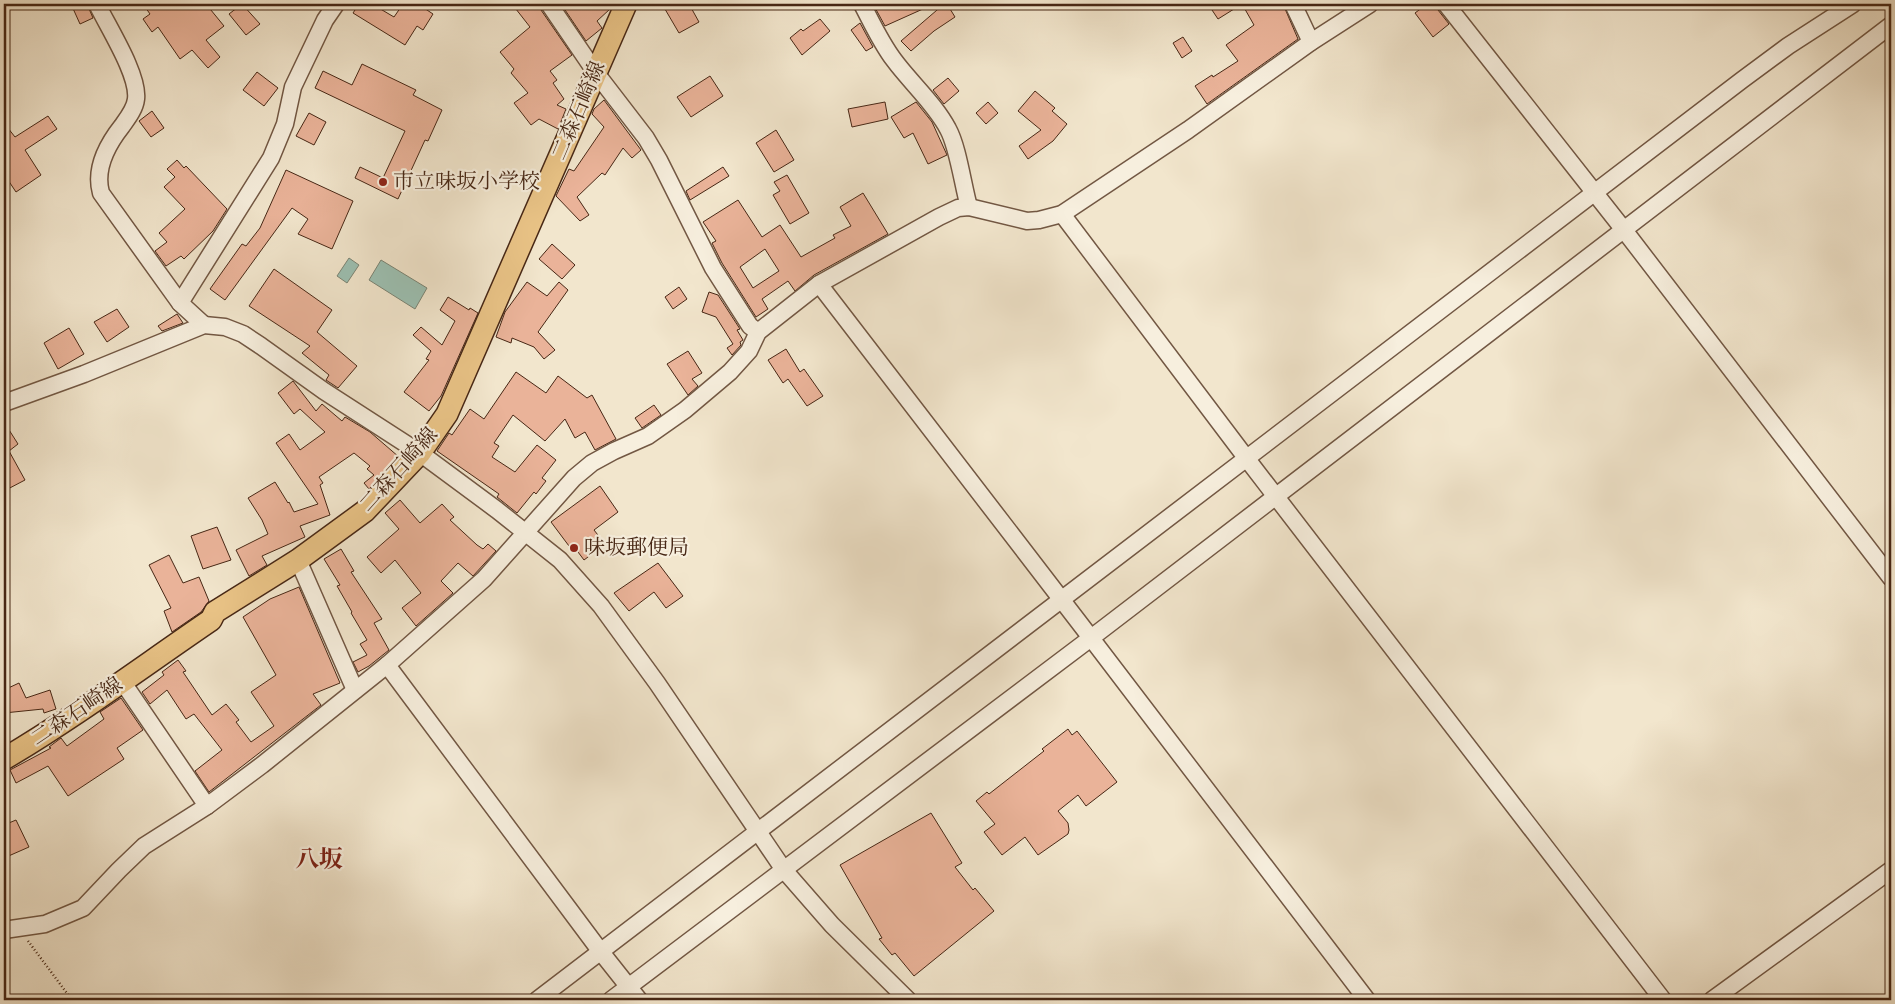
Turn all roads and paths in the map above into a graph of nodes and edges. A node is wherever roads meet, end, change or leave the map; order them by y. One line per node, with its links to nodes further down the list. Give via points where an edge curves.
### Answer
1 (98, 4): 18 (street, via 132,74 136,99 107,147 98,178 99,186 107,203)
2 (336, 4): 18 (street, via 293,87 285,124 271,158)
3 (549, 4): 12 (street)
4 (626, 4): 12 (main road, 二森石崎線)
5 (862, 4): 14 (street, via 882,43 948,129)
6 (1293, 4): 11 (street)
7 (1370, 4): 11 (street)
8 (1446, 4): 13 (street)
9 (1853, 4): 13 (street, via 1788,46)
10 (1891, 25): 16 (street)
11 (1311, 42): 15 (street)
12 (596, 73): 20 (street, via 646,138 713,268 750,326); 22 (main road, 二森石崎線, via 447,414)
13 (1595, 193): 16 (street); 23 (street)
14 (969, 207): 15 (street, via 1027,221); 17 (street, via 939,216)
15 (1062, 214): 23 (street)
16 (1624, 230): 24 (street); 27 (street)
17 (818, 284): 20 (street); 28 (street)
18 (180, 303): 19 (street)
19 (204, 326): 21 (street); 22 (street, via 225,327 243,334)
20 (758, 332): 25 (street, via 749,351 722,381 648,436 614,451 580,473)
21 (4, 403)
22 (420, 453): 25 (street); 26 (main road, 二森石崎線, via 366,511)
23 (1247, 459): 24 (street); 28 (street)
24 (1275, 495): 29 (street); 47 (street)
25 (526, 532): 30 (street, via 484,579); 35 (street, via 560,560 601,606)
26 (298, 560): 31 (main road, 二森石崎線, via 216,612 211,620); 32 (street)
27 (1891, 578)
28 (1062, 600): 29 (street); 35 (street)
29 (1091, 638): 36 (street); 46 (street)
30 (387, 664): 32 (street); 39 (street)
31 (122, 681): 33 (main road, 二森石崎線); 34 (street)
32 (355, 690): 34 (street)
33 (4, 759)
34 (207, 806): 38 (street, via 144,846 83,908 45,924)
35 (758, 833): 36 (street); 39 (street)
36 (784, 870): 40 (street); 45 (street, via 832,925)
37 (1891, 870): 48 (street)
38 (11, 929): 41 (path)
39 (601, 952): 40 (street); 42 (street)
40 (629, 987): 43 (street); 44 (street)
41 (72, 1000)
42 (537, 1000)
43 (611, 1000)
44 (639, 1000)
45 (908, 1000)
46 (1366, 1000)
47 (1662, 1000)
48 (1712, 1000)

